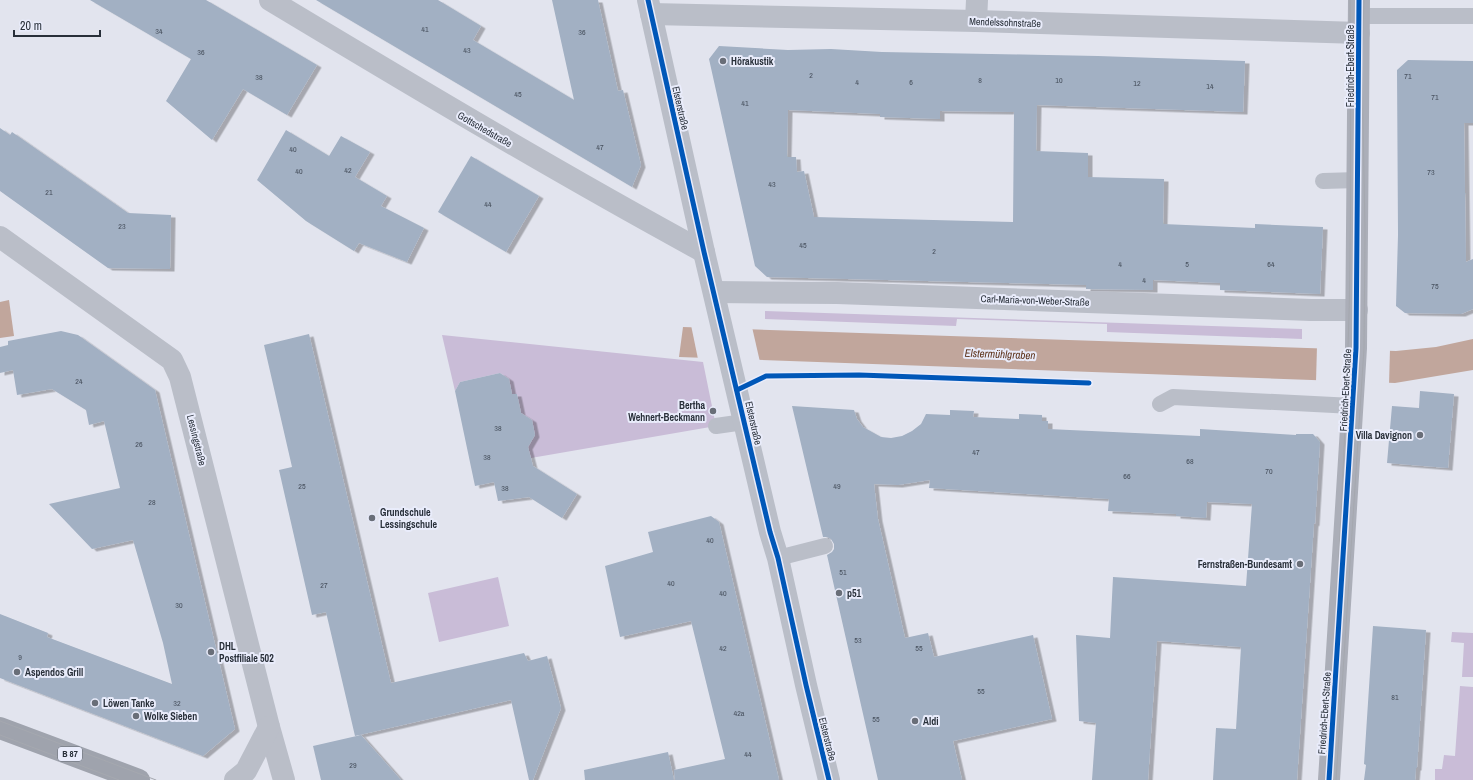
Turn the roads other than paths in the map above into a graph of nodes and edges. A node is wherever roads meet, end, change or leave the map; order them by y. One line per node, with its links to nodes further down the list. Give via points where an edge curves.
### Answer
1 (270, 0): 10 (street, Gottschedstraße, via 453,110)
2 (977, 0): 6 (street)
3 (650, 7): 6 (street, Mendelssohnstraße); 10 (street, Elsterstraße)
4 (1359, 16): 5 (lane); 6 (street, Mendelssohnstraße); 8 (main road, Friedrich-Ebert-Straße)
5 (1473, 16)
6 (976, 21)
7 (1323, 180): 8 (lane)
8 (1358, 180): 12 (main road, Friedrich-Ebert-Straße)
9 (0, 237): 19 (street, Lessingstraße, via 172,360 180,377)
10 (704, 252): 11 (street, Elsterstraße)
11 (714, 292): 12 (street, Carl-Maria-von-Weber-Straße, via 837,293); 15 (street, Elsterstraße)
12 (1357, 310): 14 (main road, Friedrich-Ebert-Straße)
13 (1160, 404): 14 (lane, Friedrich-Ebert-Straße, via 1173,396)
14 (1353, 406): 25 (main road, Friedrich-Ebert-Straße)
15 (744, 422): 16 (lane); 18 (street, Elsterstraße)
16 (716, 426)
17 (825, 546): 18 (lane)
18 (778, 558): 24 (street, Elsterstraße)
19 (269, 727): 22 (street, via 246,771); 23 (street, Lessingstraße)
20 (0, 728): 21 (main road, B 87)
21 (139, 780)
22 (235, 780)
23 (284, 780)
24 (829, 780)
25 (1329, 780)

